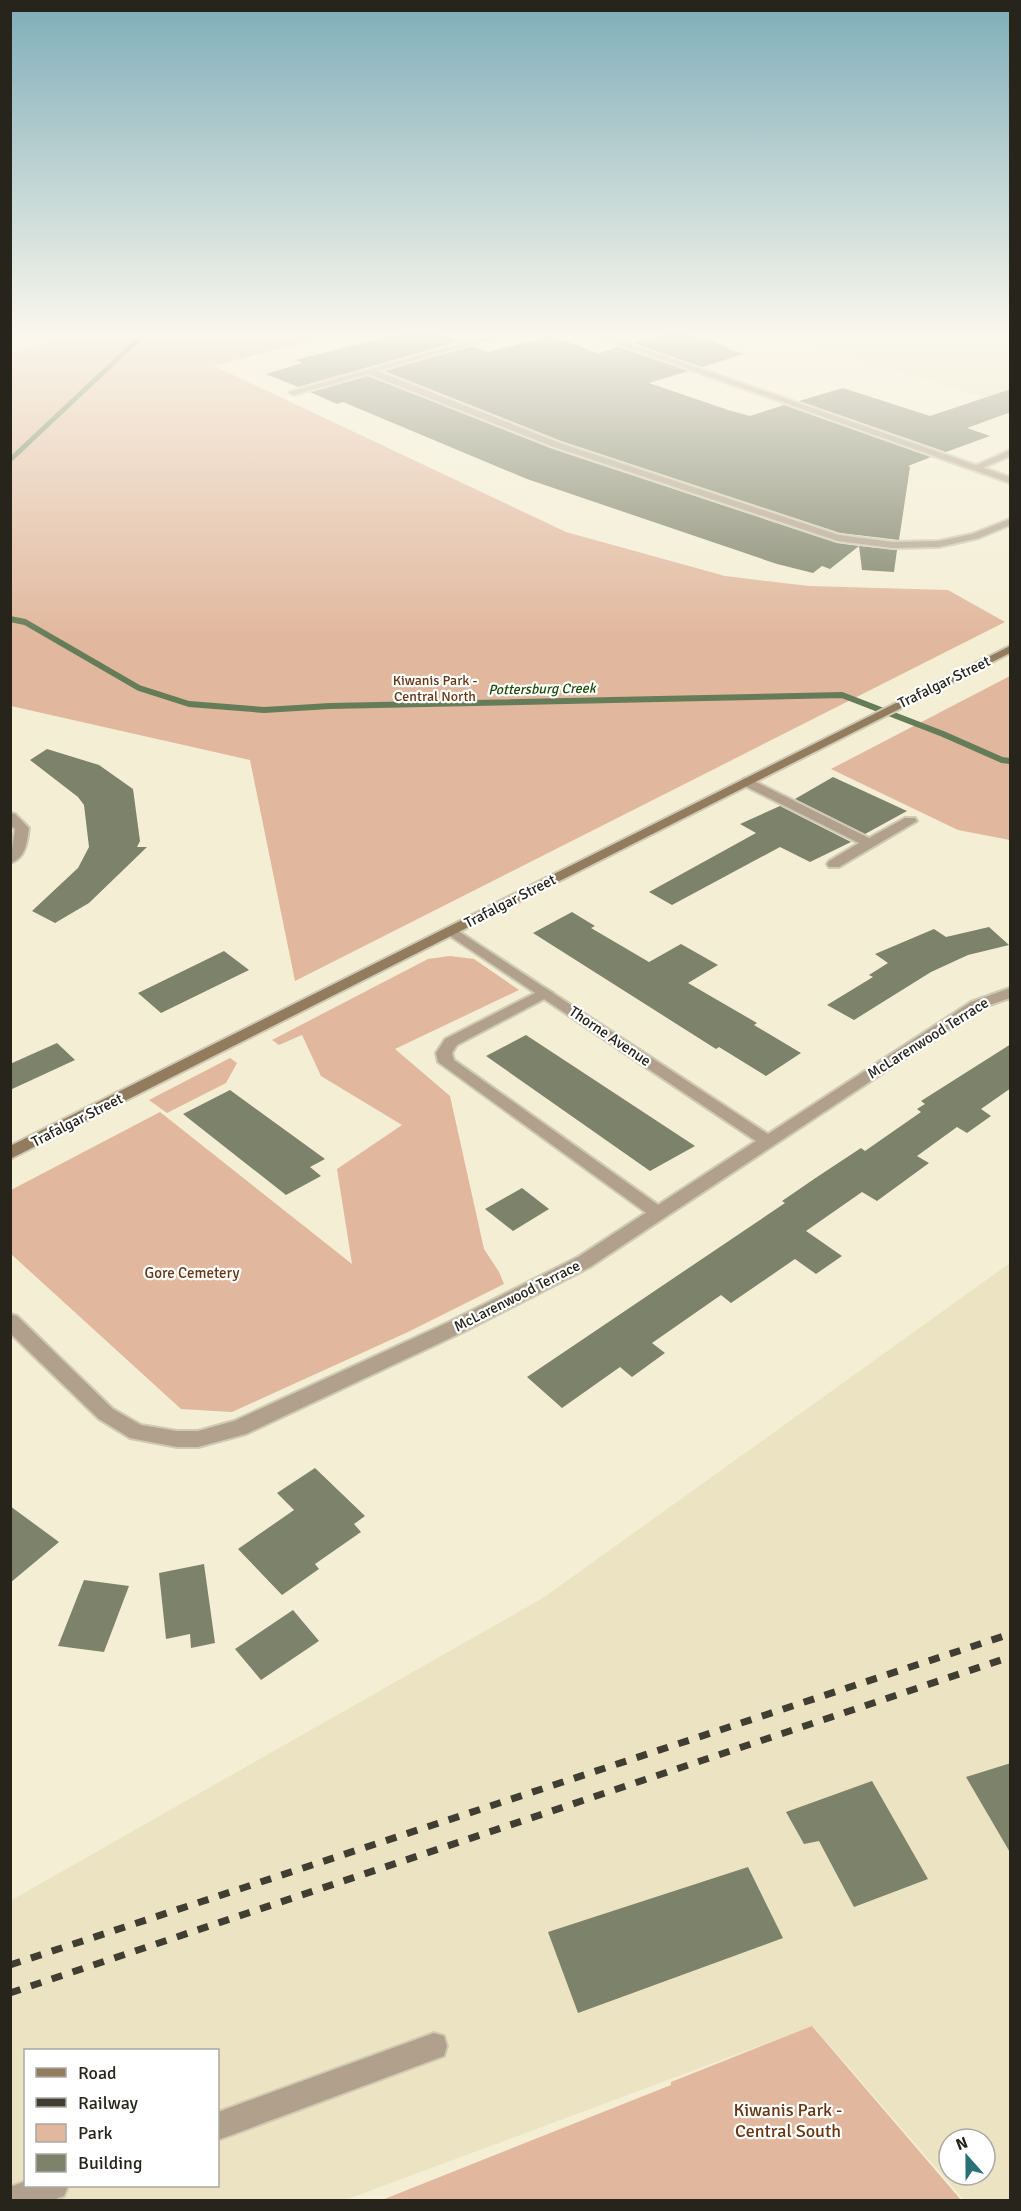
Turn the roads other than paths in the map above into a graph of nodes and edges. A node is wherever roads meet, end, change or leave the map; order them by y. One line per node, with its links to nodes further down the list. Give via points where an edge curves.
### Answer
1 (530, 435): 6 (street, via 838,538 893,545 939,544)
2 (882, 435): 4 (street)
3 (1011, 453): 4 (street)
4 (975, 468): 5 (street)
5 (1011, 480)
6 (1011, 522)
7 (1011, 649): 8 (main road, Trafalgar Street)
8 (748, 782): 11 (street); 14 (main road, Trafalgar Street)
9 (10, 817): 12 (street, via 22,828 19,849)
10 (910, 821): 11 (street)
11 (869, 843): 13 (street)
12 (10, 858)
13 (834, 864)
14 (453, 931): 15 (street, Thorne Avenue); 18 (main road, Trafalgar Street)
15 (545, 993): 17 (street, Thorne Avenue); 19 (street, via 451,1042 444,1053 446,1062)
16 (1011, 993): 17 (street, McLarenwood Terrace, via 976,1005)
17 (767, 1141): 19 (street, McLarenwood Terrace)
18 (10, 1154)
19 (658, 1213): 20 (street, McLarenwood Terrace, via 584,1262 456,1327 239,1428 198,1438 177,1439 137,1432 106,1414)
20 (10, 1321)
21 (434, 2046): 22 (street)
22 (219, 2126)
23 (51, 2187): 24 (street)
24 (13, 2200)

